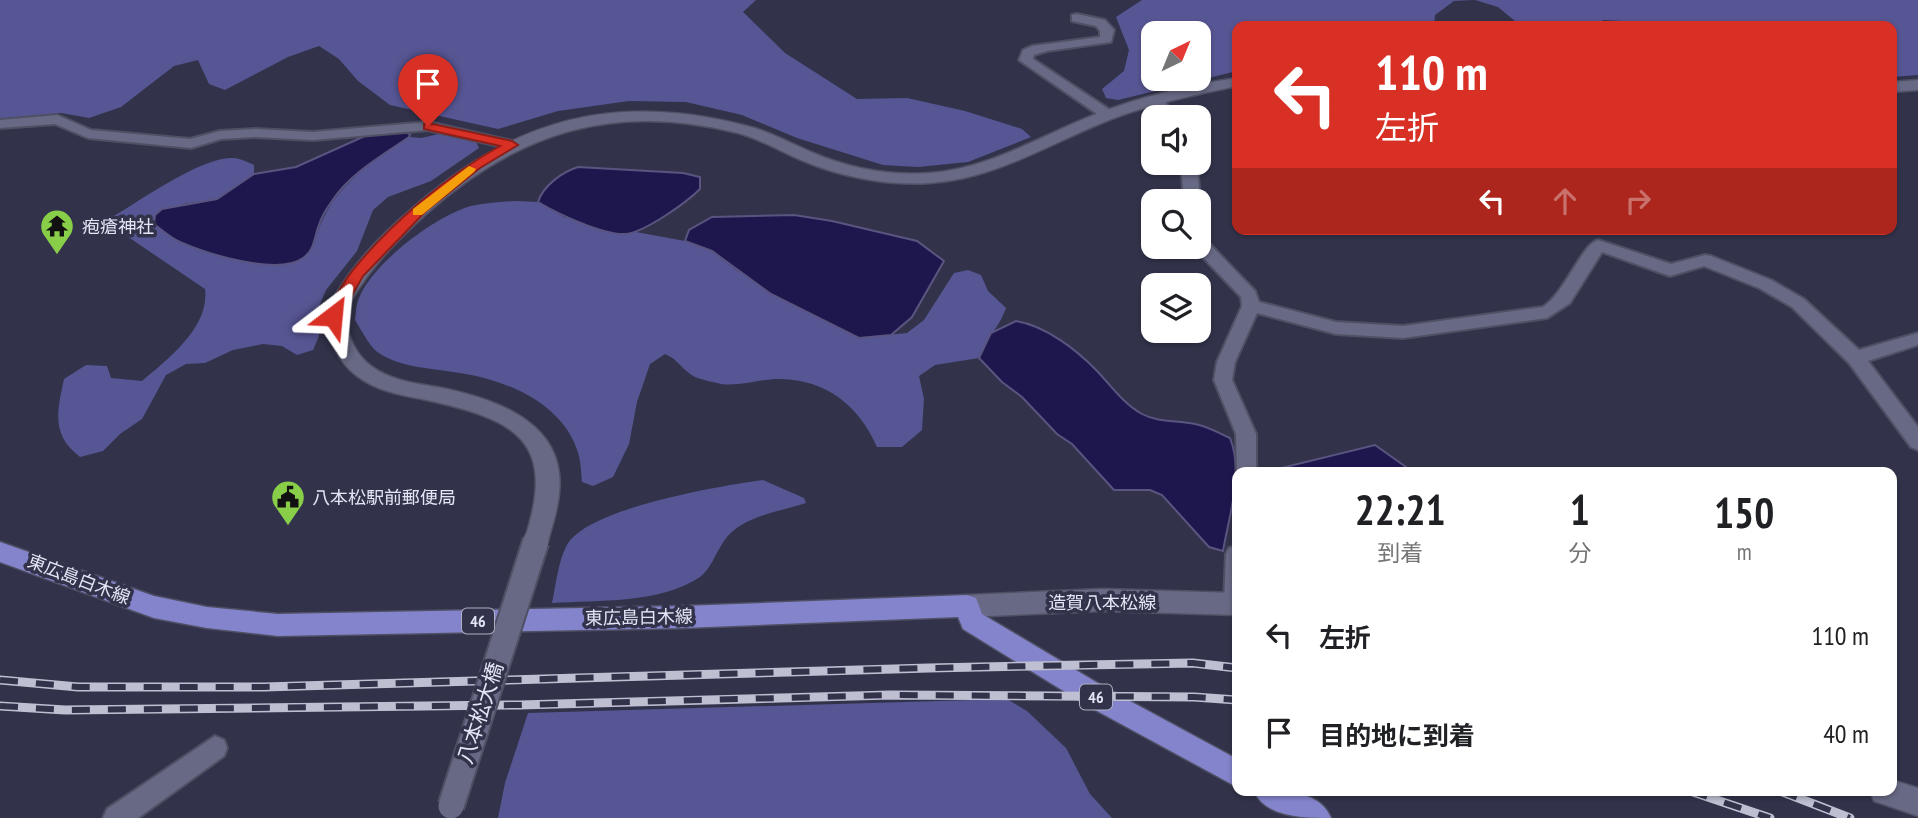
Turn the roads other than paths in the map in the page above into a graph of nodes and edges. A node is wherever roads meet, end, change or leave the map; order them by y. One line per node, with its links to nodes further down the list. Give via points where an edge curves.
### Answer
1 (1077, 18): 7 (street, via 1100,23 1107,30 1106,39 1038,48 1028,53 1026,60)
2 (1232, 83): 5 (street, 八本松大橋)
3 (1918, 85): 4 (street)
4 (1897, 87)
5 (1157, 101): 6 (street); 7 (street, 八本松大橋)
6 (1160, 105)
7 (1108, 115): 9 (street, 八本松大橋, via 982,169 920,179 857,173 746,131 656,114 583,119)
8 (0, 124): 9 (street, via 57,119 88,134 191,144 219,135 313,136 428,126)
9 (512, 145): 24 (street, 八本松大橋, bridge, via 475,165 421,208 357,274 333,316 342,348 360,369 394,386 475,404 513,419 547,464 547,505)
10 (1211, 255): 11 (street, via 1249,295)
11 (1251, 306): 13 (street, via 1336,328 1403,332 1547,312 1559,306 1598,245 1670,270 1705,260 1765,285 1798,303); 15 (street, via 1226,362 1223,380 1246,434)
12 (1918, 339): 13 (street)
13 (1856, 358): 14 (street)
14 (1918, 442)
15 (1246, 467)
16 (0, 552): 18 (main road, 東広島白木線 / 46, via 135,602 218,622 278,625 684,617)
17 (1232, 604): 18 (street, 造賀八本松線, via 1102,600)
18 (967, 606): 20 (main road, 46, via 972,621)
19 (215, 748): 25 (street)
20 (1232, 771)
21 (1897, 795): 23 (street)
22 (1277, 796): 26 (main road)
23 (1918, 802)
24 (449, 812)
25 (116, 818)
26 (1317, 818)

